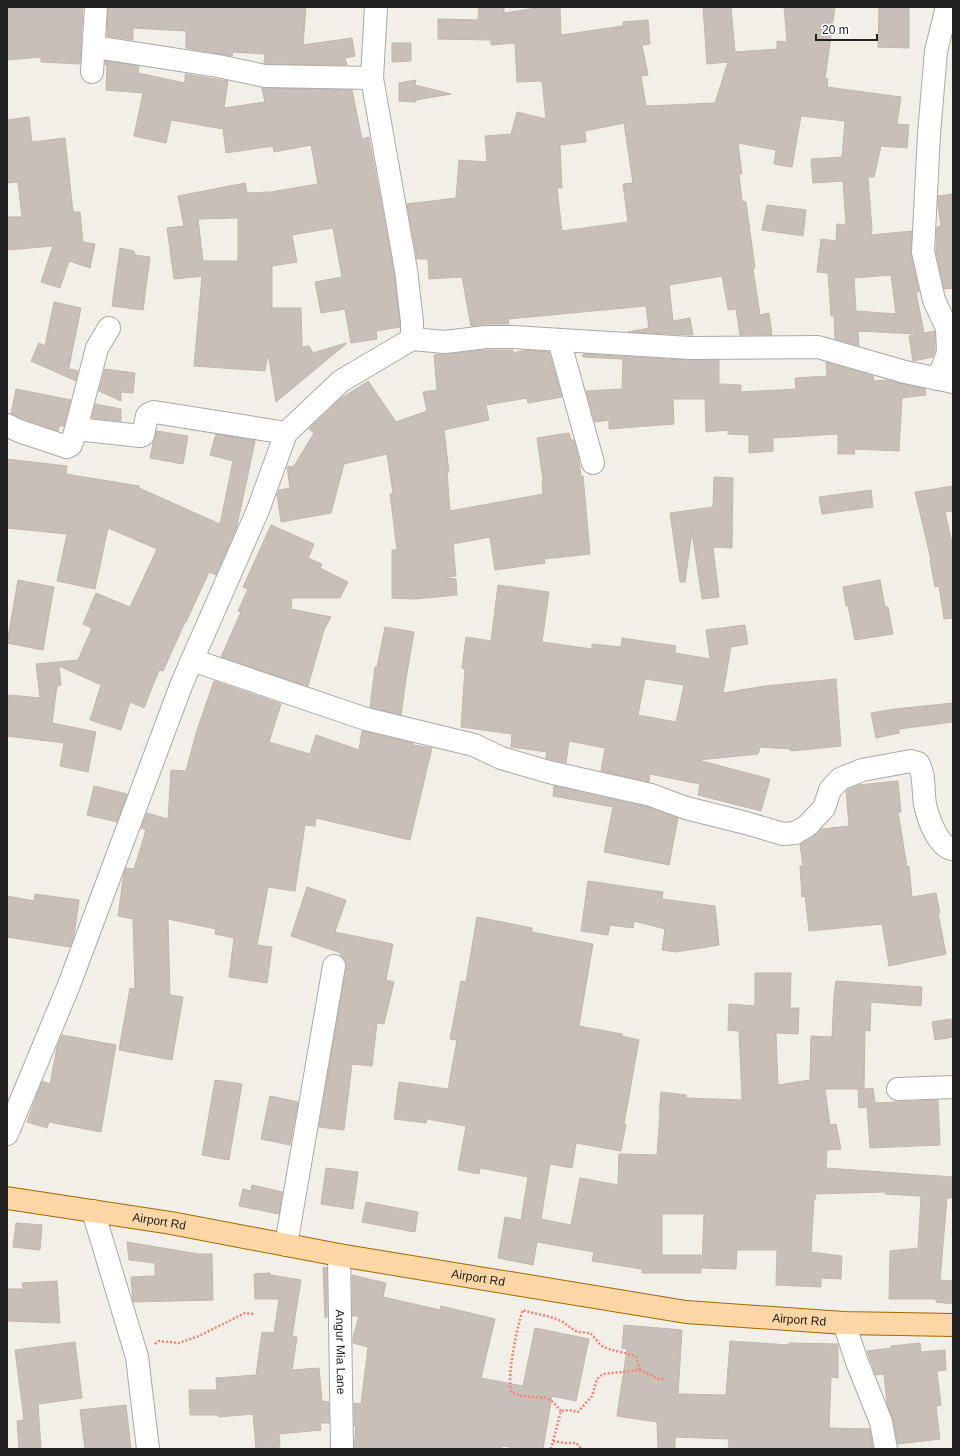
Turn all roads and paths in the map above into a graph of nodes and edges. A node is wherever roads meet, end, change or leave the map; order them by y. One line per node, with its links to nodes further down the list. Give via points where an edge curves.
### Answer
1 (96, 7): 4 (street)
2 (376, 7): 6 (street)
3 (947, 7): 10 (street, via 936,51 923,252 934,300 947,328)
4 (94, 47): 5 (street); 6 (street, via 218,66 265,76)
5 (92, 72)
6 (372, 78): 8 (street, via 406,270)
7 (109, 328): 12 (street, via 97,348)
8 (412, 339): 9 (street, via 445,342 486,337); 13 (street, via 341,381)
9 (559, 340): 10 (street, via 690,348 818,347 905,372); 14 (street)
10 (945, 380)
11 (7, 425): 12 (street, via 67,447 71,444)
12 (76, 429): 13 (street, via 140,436 143,435 147,416 154,412)
13 (286, 433): 15 (street, via 258,510)
14 (593, 463)
15 (192, 660): 16 (street, via 366,719 474,745 501,758 542,770 650,795 686,808 783,834 795,833 807,826 824,808 830,790 840,779 862,770 910,761 918,763 922,770 926,812 941,843); 20 (street, via 69,985)
16 (953, 849)
17 (334, 966): 23 (street)
18 (953, 1087): 19 (street)
19 (898, 1090)
20 (7, 1134)
21 (7, 1198): 22 (main road, Airport Rd)
22 (93, 1211): 23 (main road, Airport Rd); 28 (street)
23 (286, 1245): 24 (main road, Airport Rd)
24 (339, 1255): 26 (main road, Airport Rd, via 686,1312); 34 (street, Angur Mia Lane)
25 (254, 1314): 28 (path, via 245,1313 179,1343 159,1341)
26 (844, 1323): 27 (main road, Airport Rd); 37 (street, via 881,1422)
27 (953, 1325)
28 (137, 1357): 33 (street)
29 (640, 1370): 30 (path); 31 (path, via 603,1374 597,1379 592,1396 578,1412); 31 (path, via 636,1357 631,1354 604,1347 590,1333 574,1331 555,1318 524,1310 514,1350 511,1392 521,1396 546,1398)
30 (665, 1380)
31 (561, 1411): 32 (path)
32 (553, 1440): 35 (path); 36 (path, via 565,1444 576,1443)
33 (148, 1449)
34 (342, 1449)
35 (551, 1449)
36 (582, 1449)
37 (886, 1449)

